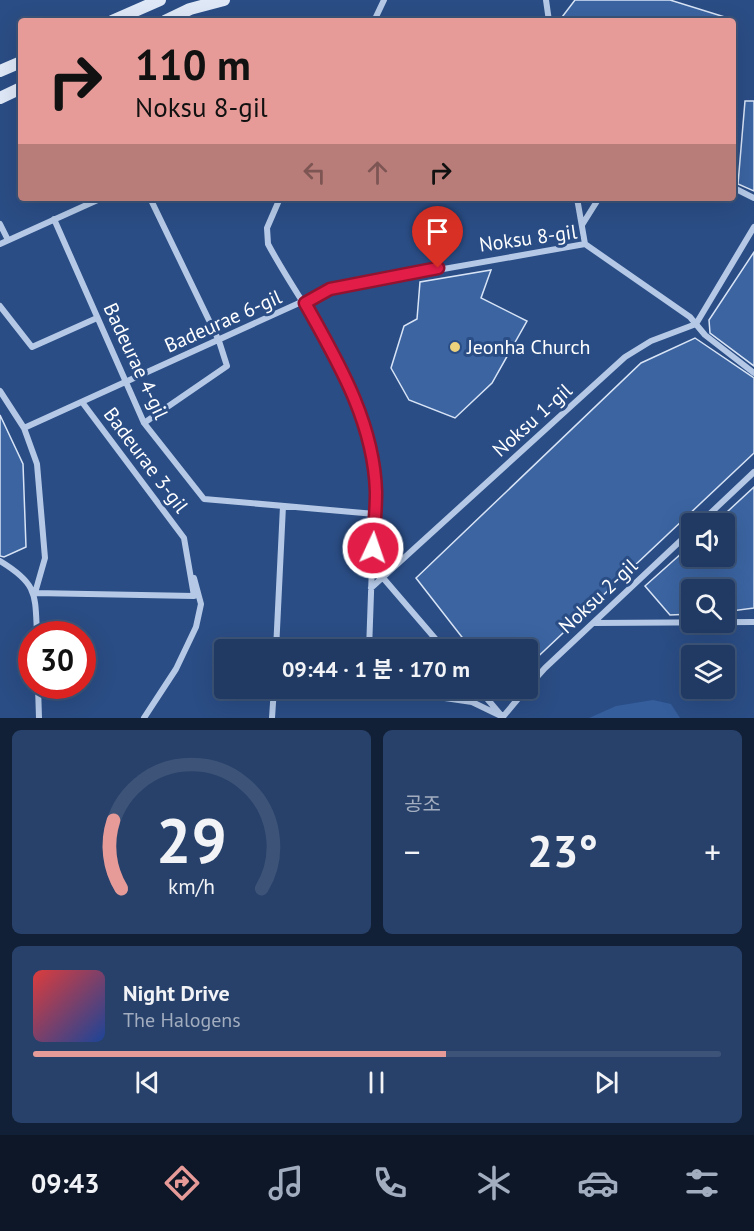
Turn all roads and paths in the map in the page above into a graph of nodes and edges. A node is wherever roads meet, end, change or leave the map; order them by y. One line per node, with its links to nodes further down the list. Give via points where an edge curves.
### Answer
1 (160, 0): 5 (main road)
2 (224, 0): 6 (main road)
3 (384, 0): 7 (street)
4 (546, 0): 8 (street)
5 (119, 18)
6 (171, 18)
7 (375, 18)
8 (549, 18)
9 (18, 63): 10 (main road)
10 (0, 71)
11 (18, 89): 12 (main road)
12 (0, 98)
13 (736, 189): 14 (street)
14 (754, 198)
15 (95, 201): 20 (street)
16 (151, 201): 31 (street)
17 (279, 201): 27 (street, via 267,228 268,244)
18 (578, 201): 22 (street)
19 (597, 201): 22 (street)
20 (54, 219): 24 (street); 29 (street, Badeurae 4-gil)
21 (0, 224): 24 (street)
22 (582, 226): 26 (street)
23 (754, 227): 30 (street)
24 (8, 240): 25 (street)
25 (0, 244)
26 (585, 244): 27 (street, Noksu 8-gil, via 330,289); 30 (street, Noksu 8-gil)
27 (305, 303): 31 (street, Badeurae 6-gil); 41 (street, via 348,379 365,425 376,490)
28 (0, 306): 29 (street, via 32,347)
29 (97, 318): 33 (street, Badeurae 4-gil)
30 (696, 324): 32 (street, Noksu 8-gil, via 705,336); 46 (street, Noksu 1-gil, via 651,341 625,357)
31 (219, 341): 33 (street, Badeurae 6-gil); 36 (street, via 227,366)
32 (754, 373)
33 (126, 382): 35 (street, Badeurae 6-gil); 36 (street, Badeurae 4-gil)
34 (0, 391): 37 (street)
35 (82, 402): 37 (street, Badeurae 6-gil); 42 (street, Badeurae 3-gil)
36 (144, 423): 39 (street, Badeurae 4-gil, via 204,499)
37 (24, 428): 48 (street, via 37,464 45,558)
38 (754, 472): 40 (street)
39 (283, 506): 41 (street, Badeurae 4-gil); 52 (street)
40 (711, 513)
41 (375, 514): 45 (street)
42 (184, 538): 48 (street, Badeurae 3-gil, via 194,596); 63 (street, Badeurae 3-gil, via 201,604 196,627 176,669)
43 (681, 540): 51 (street, Noksu 2-gil)
44 (0, 561): 48 (street, via 15,570)
45 (372, 565): 46 (street); 47 (street)
46 (383, 578): 47 (street, Noksu 1-gil); 54 (street)
47 (371, 588): 53 (street)
48 (35, 593): 49 (street)
49 (37, 621)
50 (754, 622): 51 (street)
51 (592, 623): 55 (street, Noksu 2-gil)
52 (277, 639)
53 (369, 639)
54 (436, 639)
55 (538, 677)
56 (38, 699): 62 (street)
57 (273, 699): 64 (street)
58 (452, 699): 61 (street, via 472,702)
59 (487, 699): 61 (street)
60 (518, 699): 61 (street, Noksu 2-gil)
61 (502, 717)
62 (39, 718)
63 (144, 718)
64 (272, 718)

